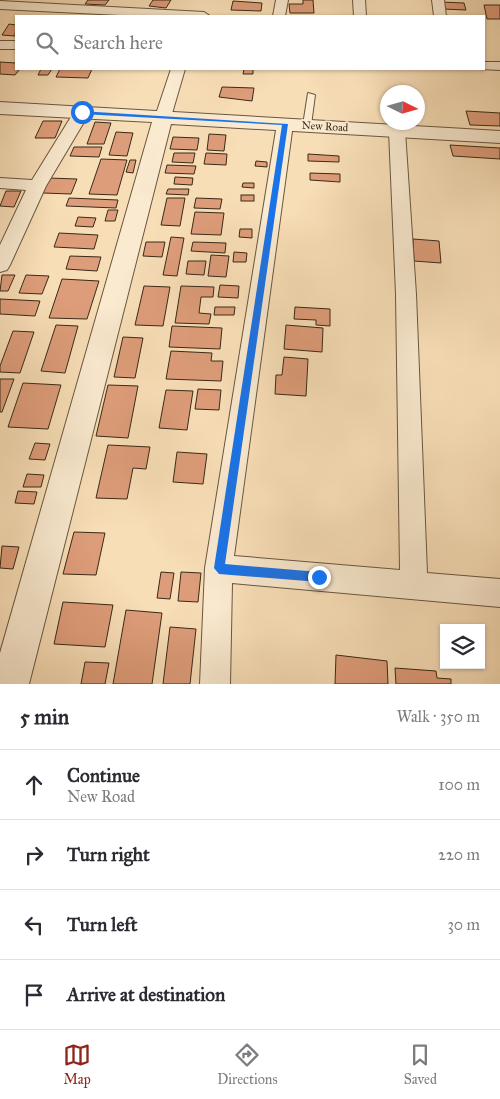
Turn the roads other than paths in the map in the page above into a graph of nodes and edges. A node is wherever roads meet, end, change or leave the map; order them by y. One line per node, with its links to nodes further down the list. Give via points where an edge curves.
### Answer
1 (282, 0): 6 (street)
2 (359, 0): 7 (street)
3 (438, 0): 8 (street)
4 (0, 5): 5 (street)
5 (185, 15)
6 (279, 15)
7 (360, 15)
8 (440, 15)
9 (0, 44): 10 (street)
10 (15, 45)
11 (485, 66): 12 (street)
12 (500, 66)
13 (178, 70): 17 (street)
14 (310, 95): 18 (lane)
15 (0, 108): 16 (street, New Road)
16 (82, 112): 17 (street, New Road); 22 (street)
17 (163, 117): 18 (street, New Road); 27 (street)
18 (296, 125): 19 (street, New Road); 24 (street)
19 (397, 131): 20 (street, New Road); 25 (street, via 406,304)
20 (500, 137)
21 (0, 183): 22 (street)
22 (37, 186): 23 (street)
23 (0, 265)
24 (219, 568): 25 (street); 28 (street)
25 (414, 585): 26 (street)
26 (500, 593)
27 (10, 684)
28 (215, 684)

